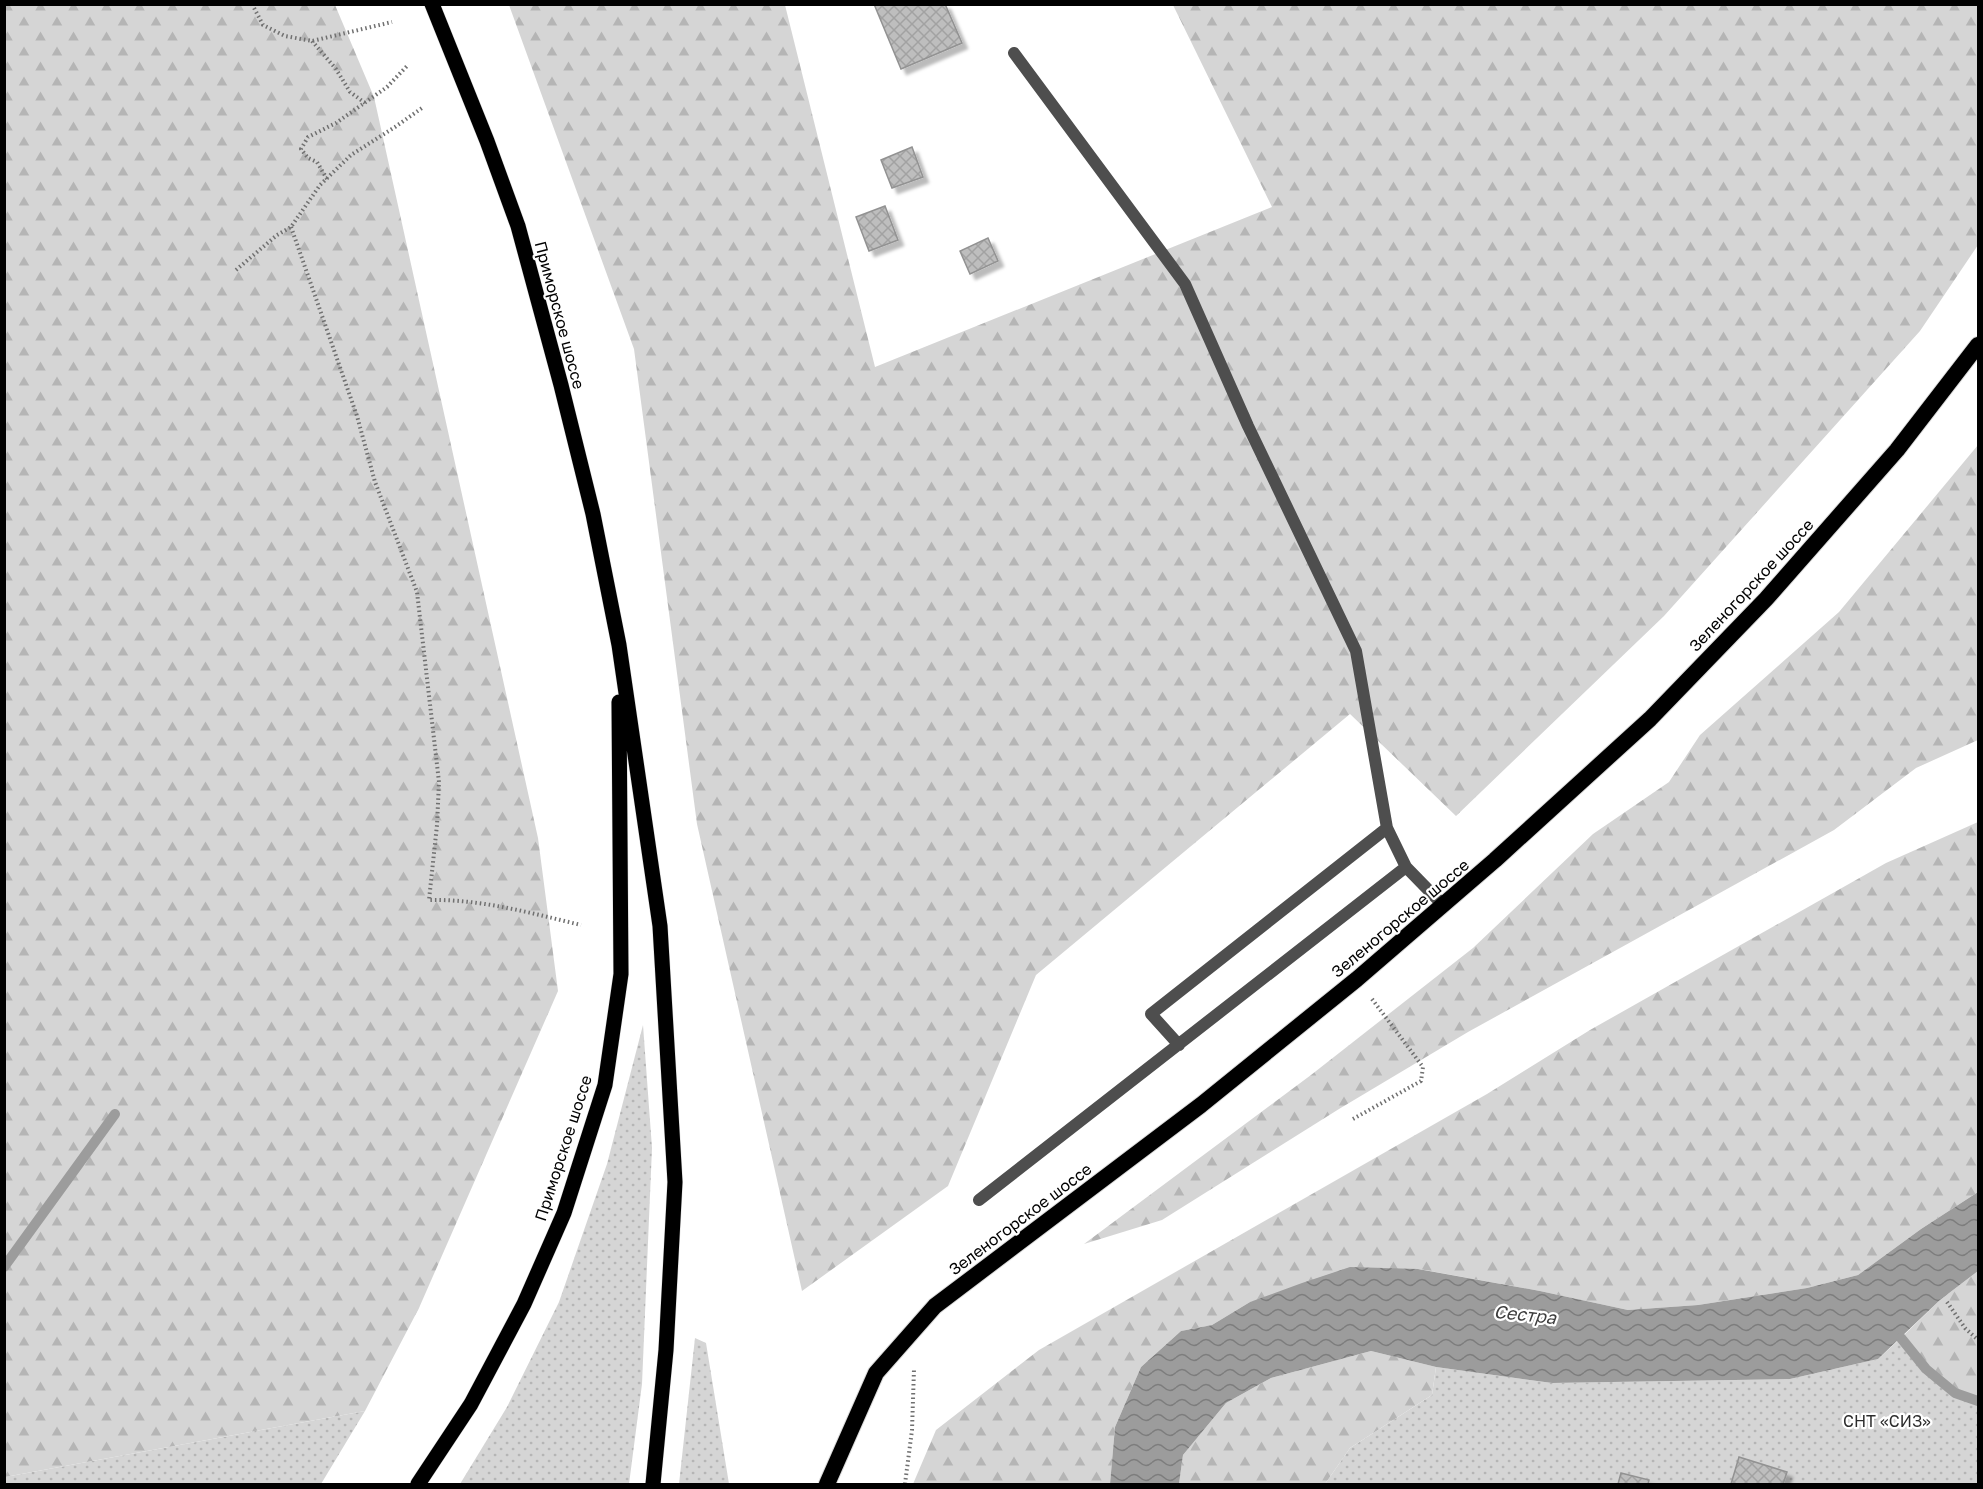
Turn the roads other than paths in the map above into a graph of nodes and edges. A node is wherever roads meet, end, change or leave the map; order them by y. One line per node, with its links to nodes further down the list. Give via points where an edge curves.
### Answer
1 (432, 4): 4 (main road, Приморское шоссе, via 518,226 593,514)
2 (1014, 53): 5 (lane, via 1185,284 1356,651)
3 (1978, 345): 7 (highway, Зеленогорское шоссе, via 1897,450 1766,599 1650,719)
4 (619, 645): 10 (main road, Приморское шоссе, via 621,974 604,1085 564,1213 524,1304 471,1404); 11 (main road, Приморское шоссе, via 660,926 675,1182)
5 (1387, 828): 6 (lane); 8 (lane, via 1151,1014)
6 (1406, 867): 7 (lane); 8 (lane)
7 (1443, 905): 12 (highway, Зеленогорское шоссе, via 1201,1105 934,1306 876,1373)
8 (1179, 1045): 9 (lane)
9 (979, 1200)
10 (418, 1485)
11 (654, 1485)
12 (827, 1485)

